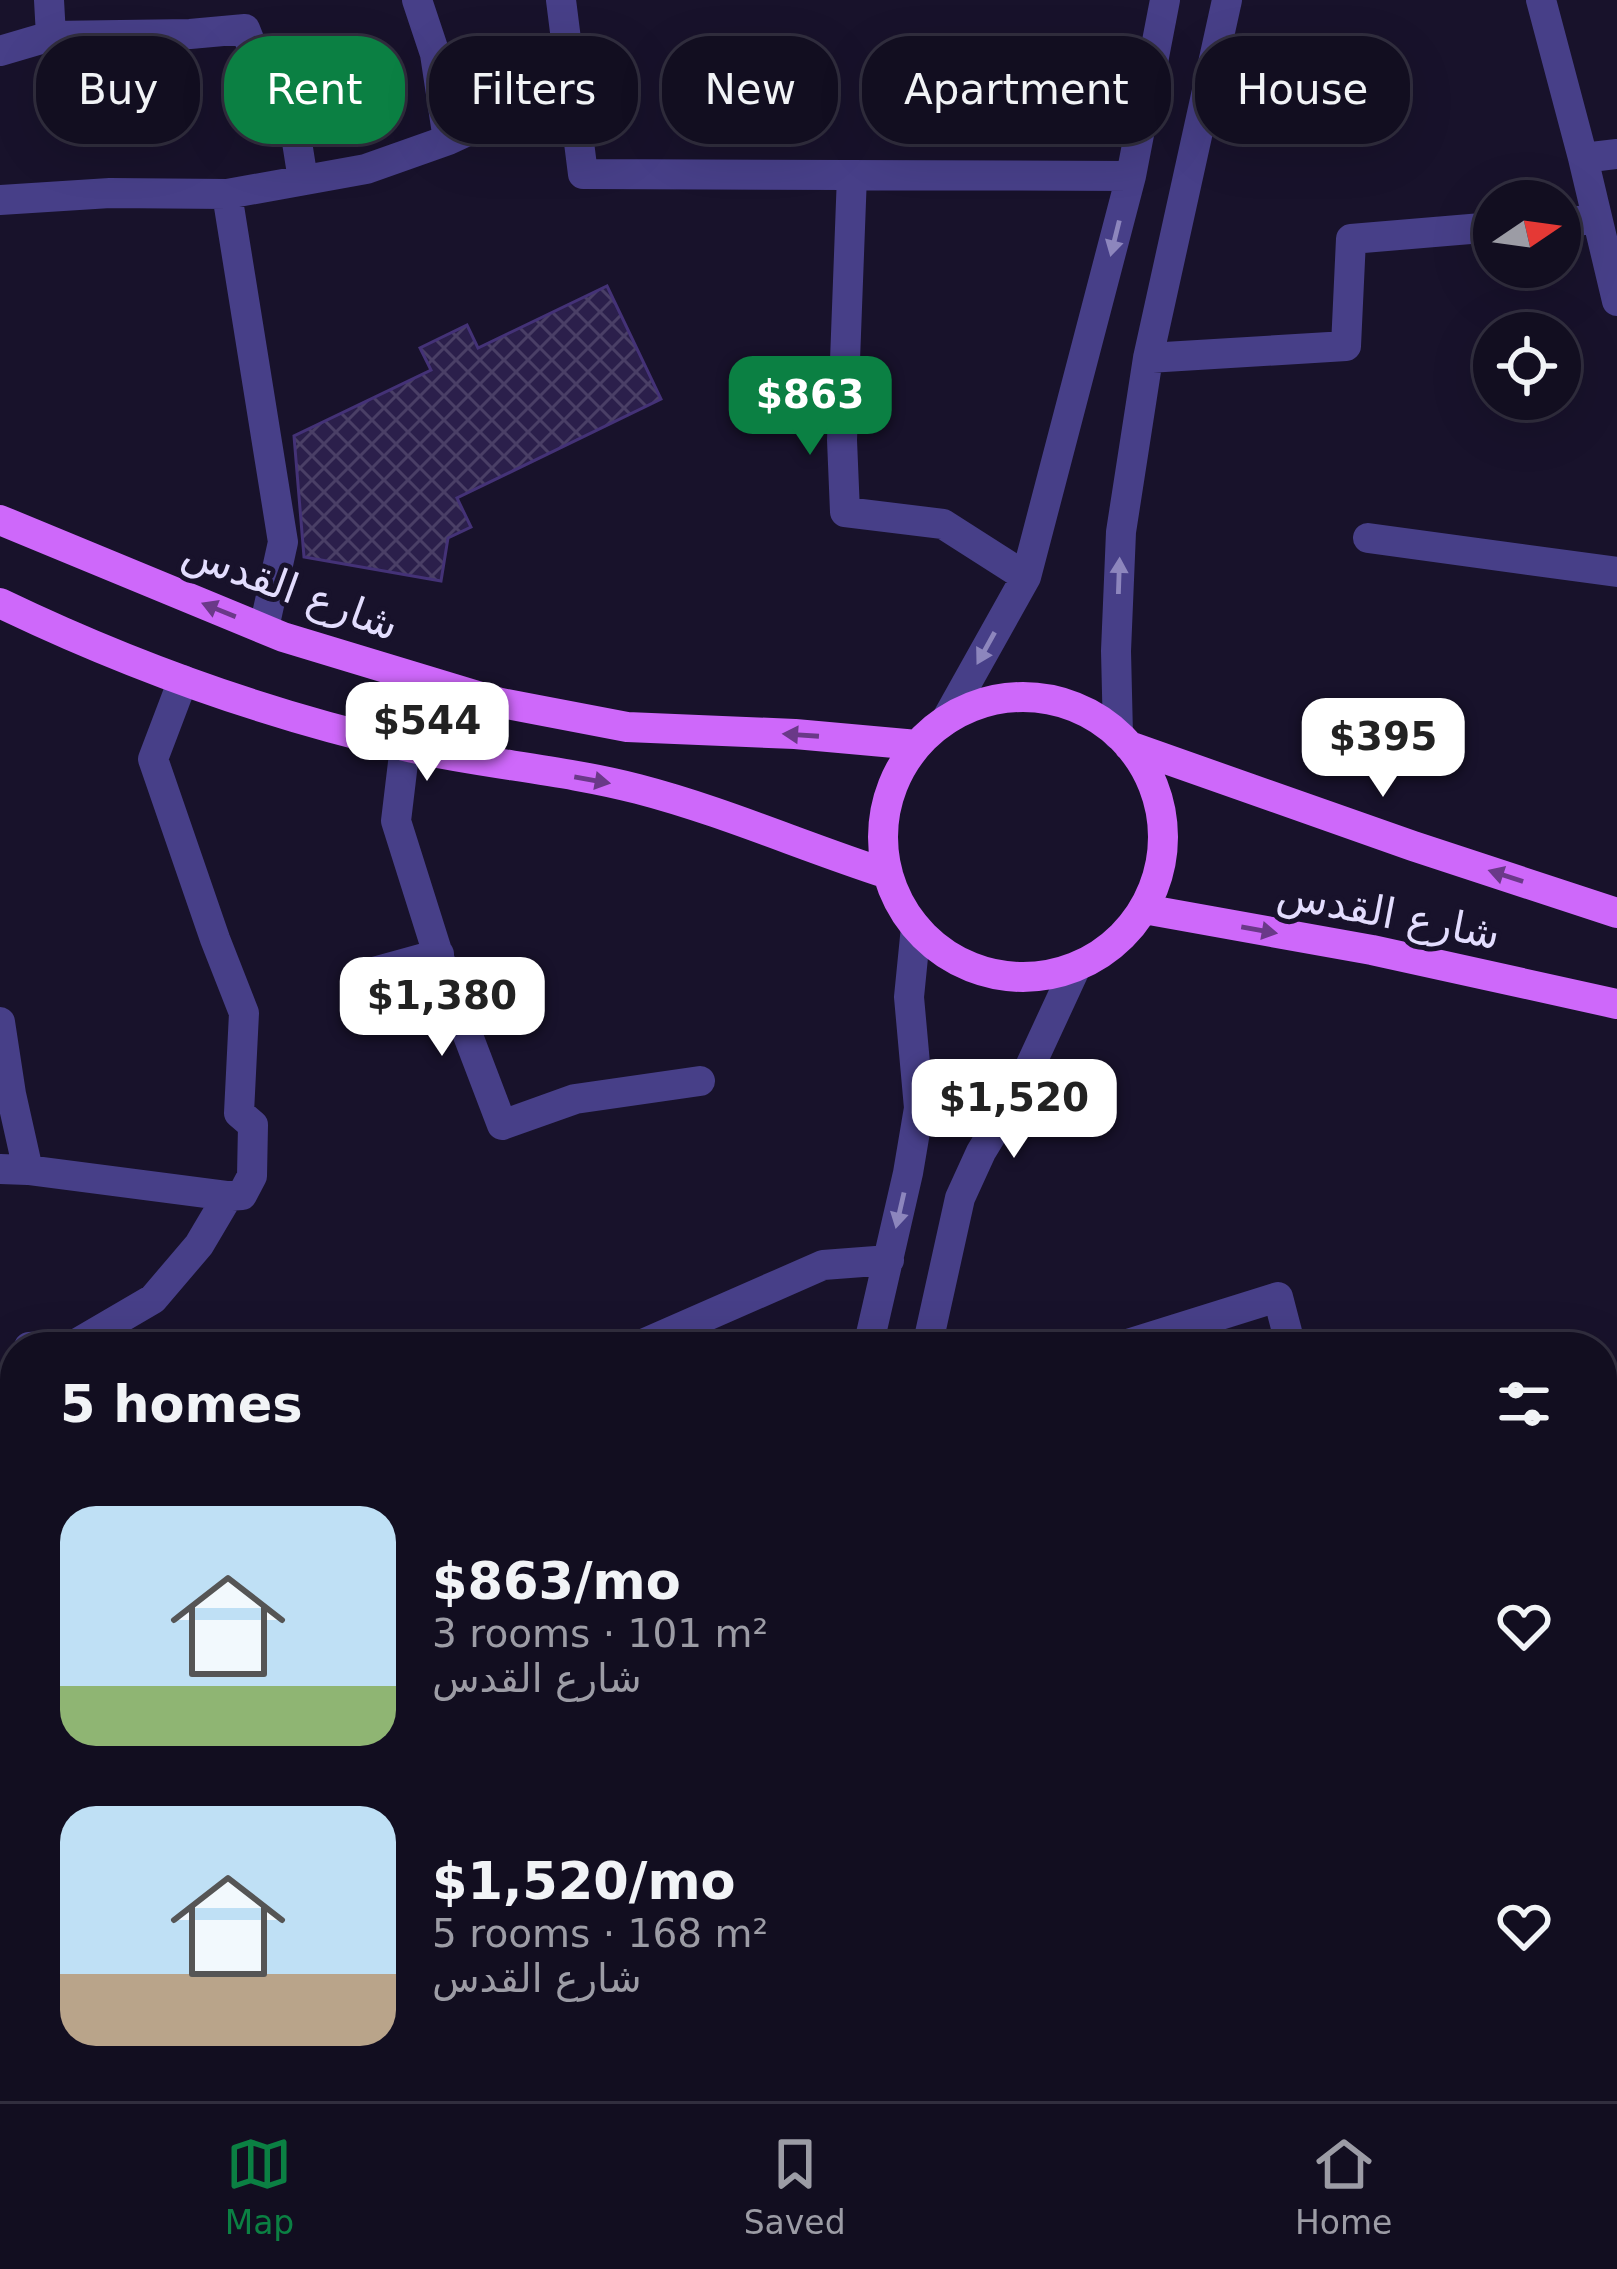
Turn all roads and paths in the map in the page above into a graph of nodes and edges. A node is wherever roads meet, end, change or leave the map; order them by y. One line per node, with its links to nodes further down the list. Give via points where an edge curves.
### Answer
1 (49, 0): 8 (street)
2 (417, 0): 9 (street)
3 (561, 0): 10 (street)
4 (1165, 0): 18 (street)
5 (1227, 0): 26 (street)
6 (1541, 0): 16 (street)
7 (242, 15): 8 (street, via 190,34); 19 (street, via 297,142)
8 (50, 36)
9 (429, 36)
10 (566, 36)
11 (36, 40): 12 (street)
12 (0, 51)
13 (437, 144): 19 (street, via 366,170)
14 (579, 144): 17 (street, via 583,174)
15 (1617, 154): 16 (street)
16 (1583, 158): 22 (street)
17 (852, 175): 18 (street); 30 (street, via 845,512 943,524)
18 (1131, 176): 30 (street, one-way to 30)
19 (303, 180): 20 (street)
20 (227, 194): 21 (street); 32 (street, via 283,542)
21 (0, 200)
22 (1598, 219): 23 (street); 25 (street)
23 (1581, 220)
24 (1473, 229): 26 (street, via 1351,239 1346,346)
25 (1617, 301)
26 (1148, 358): 35 (street, one-way to 26, via 1115,651 1120,532)
27 (0, 520): 32 (main road, شارع القدس, one-way to 27)
28 (1368, 538): 29 (street)
29 (1617, 572)
30 (1026, 577): 34 (street, one-way to 34)
31 (3, 612): 33 (main road)
32 (264, 628): 36 (main road, شارع القدس, one-way to 32, via 627,727 501,703)
33 (183, 680): 37 (main road); 49 (street, via 153,759 244,1013 239,1113 253,1125 252,1176 242,1195)
34 (946, 720): 35 (main road, via 1016,697 1053,700); 36 (main road)
35 (1124, 740): 39 (main road, via 1160,808 1163,843); 40 (main road, شارع القدس, one-way to 35)
36 (917, 745): 38 (main road, via 887,806)
37 (405, 746): 38 (main road, one-way to 38, via 635,788); 42 (street, via 396,821)
38 (888, 874): 41 (main road)
39 (1144, 909): 43 (main road, via 1125,934); 45 (main road, شارع القدس, one-way to 45)
40 (1617, 913)
41 (916, 927): 43 (main road, via 942,951 1007,977); 50 (street, one-way to 50, via 909,997 919,1108)
42 (439, 954): 44 (street); 47 (street, via 502,1124 575,1099)
43 (1076, 968): 54 (street, via 960,1198)
44 (363, 975)
45 (1617, 1004)
46 (0, 1022): 48 (street)
47 (700, 1081)
48 (14, 1170): 49 (street)
49 (228, 1196): 51 (street, via 153,1299)
50 (889, 1260): 52 (street, via 823,1265); 53 (street)
51 (97, 1332)
52 (670, 1332)
53 (872, 1332)
54 (930, 1332)
55 (1167, 1332): 56 (street, via 1278,1298)
56 (1287, 1332)

